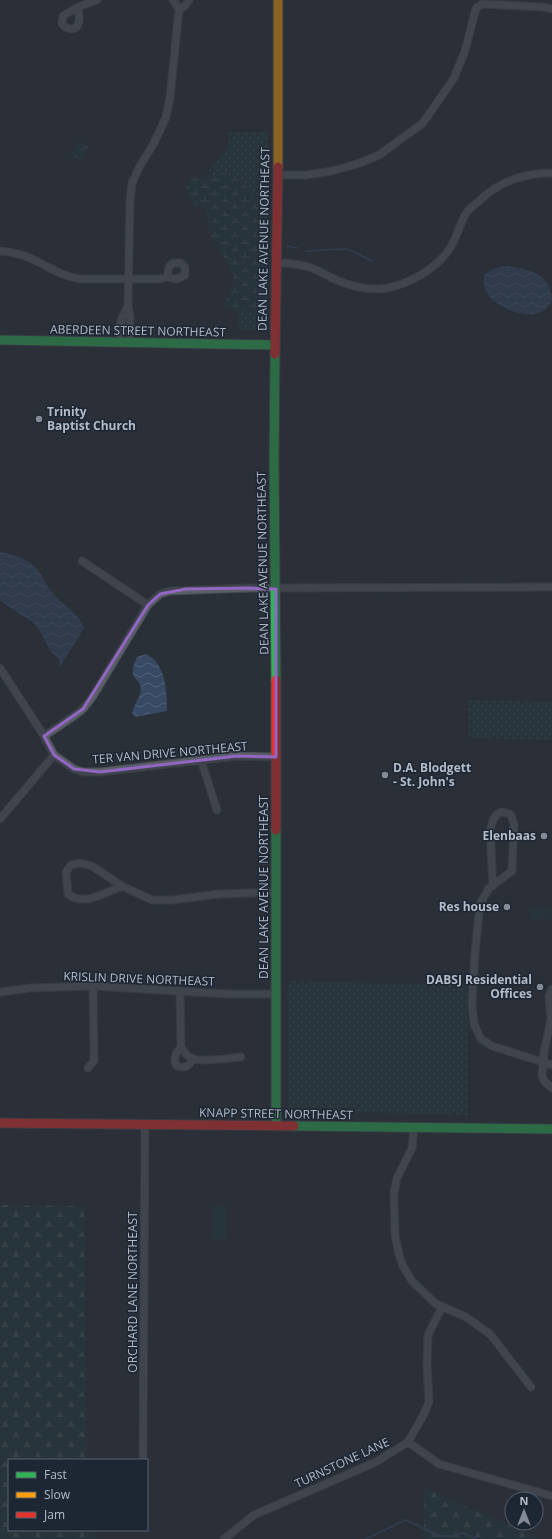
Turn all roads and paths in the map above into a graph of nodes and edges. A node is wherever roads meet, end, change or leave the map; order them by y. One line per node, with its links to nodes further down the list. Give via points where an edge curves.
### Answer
1 (97, 0): 5 (street)
2 (173, 0): 6 (street)
3 (189, 0): 6 (street)
4 (278, 0): 9 (main road, DEAN LAKE AVENUE NORTHEAST)
5 (78, 7)
6 (179, 9): 13 (street, via 166,117 132,183)
7 (552, 9): 9 (street, via 482,4 476,8 465,51 454,78 423,123 379,154 360,163 306,175)
8 (552, 173): 11 (street, via 518,177 499,185 483,196 467,212 448,250 420,276 398,286 367,289 336,280 310,267)
9 (278, 175): 11 (main road, DEAN LAKE AVENUE NORTHEAST)
10 (0, 251): 13 (street, via 13,252 29,258 69,277)
11 (276, 263): 16 (main road, DEAN LAKE AVENUE NORTHEAST)
12 (167, 278): 13 (street)
13 (129, 279): 15 (street, via 130,316)
14 (0, 340): 15 (main road, ABERDEEN STREET NORTHEAST)
15 (125, 343): 16 (main road, ABERDEEN STREET NORTHEAST)
16 (275, 345): 19 (main road, DEAN LAKE AVENUE NORTHEAST)
17 (82, 561): 20 (street)
18 (552, 587): 19 (street)
19 (276, 589): 20 (street, via 169,591 160,594); 24 (main road, DEAN LAKE AVENUE NORTHEAST)
20 (148, 605): 22 (street, via 93,696 74,716)
21 (0, 668): 22 (street, TER VAN DRIVE NORTHEAST)
22 (44, 736): 23 (street, TER VAN DRIVE NORTHEAST)
23 (54, 755): 25 (street, TER VAN DRIVE NORTHEAST, via 74,770 83,772); 27 (street)
24 (276, 757): 25 (street, TER VAN DRIVE NORTHEAST, via 237,756); 30 (main road, DEAN LAKE AVENUE NORTHEAST)
25 (201, 760): 26 (street)
26 (217, 810)
27 (0, 819)
28 (122, 886): 28 (street, via 80,900 68,894 66,872 71,865 80,863 92,866); 30 (street, via 152,900)
29 (493, 886): 29 (street, via 512,871 514,824 512,815 507,812 494,816 490,830); 39 (street, via 480,904 472,1004 474,1024 481,1039 492,1046)
30 (276, 892): 35 (main road, DEAN LAKE AVENUE NORTHEAST)
31 (93, 986): 33 (street, KRISLIN DRIVE NORTHEAST, via 30,988); 34 (street, KRISLIN DRIVE NORTHEAST); 41 (street, via 94,1061)
32 (552, 989): 39 (street, via 549,996 551,1019)
33 (0, 992)
34 (180, 992): 35 (street, KRISLIN DRIVE NORTHEAST); 36 (street)
35 (277, 994): 45 (main road, DEAN LAKE AVENUE NORTHEAST)
36 (181, 1047): 38 (street); 38 (street, via 176,1052 175,1064 188,1067)
37 (241, 1057): 38 (street)
38 (192, 1059)
39 (544, 1063): 40 (street); 42 (street, via 543,1078)
40 (552, 1065)
41 (88, 1068)
42 (552, 1088)
43 (0, 1123): 44 (main road, KNAPP STREET NORTHEAST)
44 (145, 1124): 45 (main road, KNAPP STREET NORTHEAST); 51 (street, ORCHARD LANE NORTHEAST)
45 (276, 1125): 46 (main road, KNAPP STREET NORTHEAST)
46 (414, 1127): 47 (main road, KNAPP STREET NORTHEAST); 48 (street, via 412,1148 397,1178 394,1193 395,1235 401,1260 412,1282)
47 (552, 1129)
48 (442, 1307): 49 (street, via 466,1317 490,1334); 50 (street, TURNSTONE LANE, via 428,1335 429,1402)
49 (531, 1387)
50 (408, 1442): 52 (street, via 439,1464); 53 (street, TURNSTONE LANE, via 376,1462 254,1515)
51 (143, 1459)
52 (552, 1496)
53 (224, 1539)

